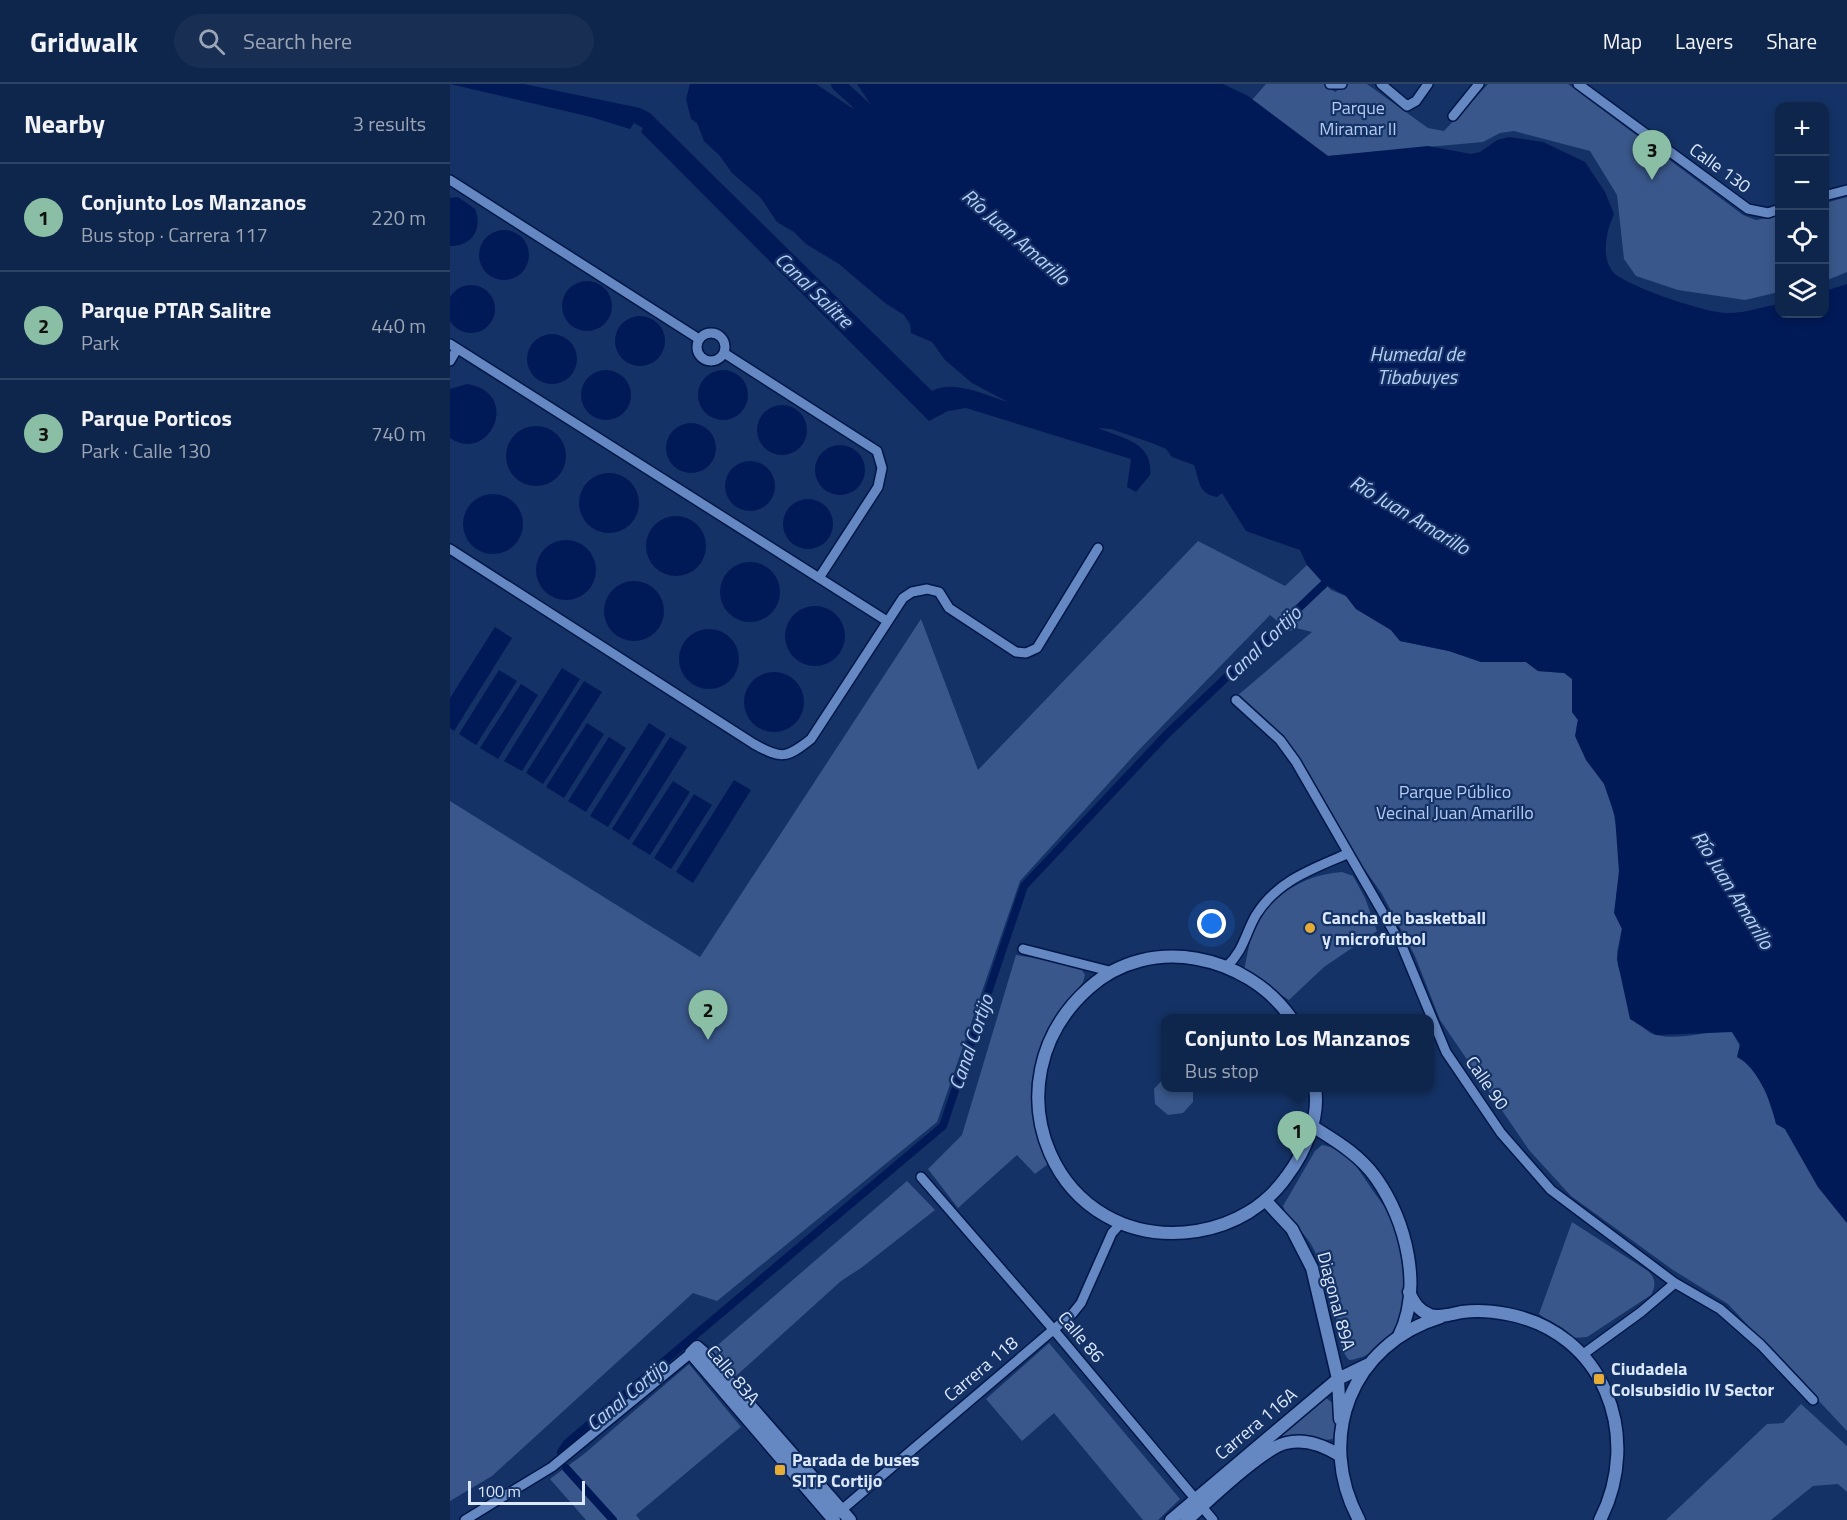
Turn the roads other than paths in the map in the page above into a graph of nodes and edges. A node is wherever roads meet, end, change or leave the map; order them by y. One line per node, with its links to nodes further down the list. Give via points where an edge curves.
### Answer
1 (1330, 84): 2 (street)
2 (1342, 84)
3 (1382, 84): 4 (street, via 1397,100 1410,106)
4 (1428, 84)
5 (1479, 84): 7 (street)
6 (1578, 84): 11 (street, Calle 130, via 1748,209 1757,213)
7 (1453, 116)
8 (450, 180): 12 (street)
9 (1847, 190): 10 (street)
10 (1829, 195)
11 (1775, 210)
12 (699, 339): 14 (street, via 708,333 718,334 724,342); 14 (street, via 697,349 706,360 717,360)
13 (453, 347): 15 (street); 18 (street)
14 (724, 352): 18 (street, via 877,451 882,468 878,487)
15 (450, 361)
16 (1098, 548): 19 (street, via 1037,648 1026,653 1016,652 949,608 942,594 927,588 903,598)
17 (450, 549): 19 (street, via 754,744 783,756 793,754 811,739)
18 (819, 578): 19 (street)
19 (887, 621)
20 (1236, 700): 21 (street, Calle 90, via 1280,740 1296,762)
21 (1347, 854): 23 (street, via 1300,874 1270,896 1255,917 1239,955); 26 (street, Calle 90, via 1402,946)
22 (1023, 949): 24 (street)
23 (1227, 966): 24 (street, via 1198,958 1169,957 1140,961); 25 (street, via 1256,981)
24 (1113, 972): 32 (street, via 1092,984 1060,1019 1039,1071 1037,1102 1042,1132 1059,1170 1094,1208)
25 (1289, 1014)
26 (1430, 1014)
27 (1434, 1023): 33 (street, Calle 90, via 1446,1052 1502,1133 1551,1190)
28 (1315, 1092): 29 (street)
29 (1312, 1126): 31 (street, via 1294,1168); 34 (street, via 1347,1148 1376,1177 1396,1213 1407,1252)
30 (921, 1177): 36 (street, Calle 86)
31 (1266, 1201): 32 (street, via 1240,1218 1212,1229 1151,1232); 41 (street, Diagonal 89A, via 1292,1229 1304,1250)
32 (1121, 1223): 36 (street, Carrera 118, via 1112,1233 1081,1303)
33 (1675, 1282): 39 (street); 43 (street, Calle 90, via 1720,1309)
34 (1409, 1292): 35 (street, via 1421,1310); 37 (street, via 1407,1315)
35 (1442, 1317): 37 (street); 39 (street, via 1463,1312 1507,1314 1548,1329)
36 (1053, 1329): 46 (street, Calle 86); 47 (street, Carrera 118)
37 (1399, 1336): 40 (street)
38 (691, 1353): 47 (street, Calle 83A); 48 (street, via 552,1467)
39 (1582, 1356): 54 (street, via 1606,1392 1618,1435 1617,1471)
40 (1369, 1364): 41 (street, Carrera 116A); 42 (street, Diagonal 89A)
41 (1338, 1379): 42 (street); 44 (street, Diagonal 89A); 46 (street, Carrera 116A)
42 (1353, 1389): 44 (street, Diagonal 89A)
43 (1814, 1400)
44 (1340, 1431): 45 (street, Diagonal 89A)
45 (1339, 1455): 46 (street, Carrera 116A, via 1313,1443 1298,1441 1275,1446); 53 (street, Diagonal 89A, via 1343,1483)
46 (1198, 1503): 50 (street, Carrera 116A); 51 (street, Carrera 116A); 52 (street, Calle 86)
47 (836, 1516): 49 (street, Calle 83A)
48 (465, 1520)
49 (850, 1520)
50 (1171, 1520)
51 (1187, 1520)
52 (1213, 1520)
53 (1359, 1520)
54 (1600, 1520)

